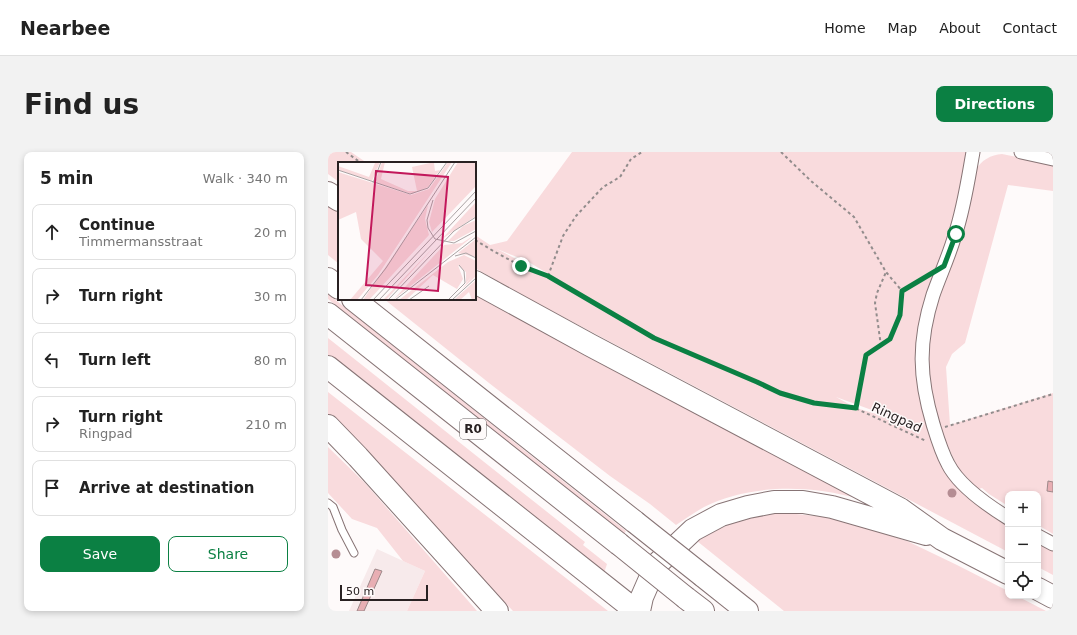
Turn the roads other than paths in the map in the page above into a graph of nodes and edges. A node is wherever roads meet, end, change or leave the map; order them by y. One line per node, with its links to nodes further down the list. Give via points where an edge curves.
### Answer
1 (973, 152): 14 (street, via 956,234 926,322 922,353 923,379 927,404 947,463 971,492)
2 (1021, 152): 3 (street)
3 (1053, 159)
4 (328, 193): 5 (highway)
5 (338, 199)
6 (328, 279): 8 (highway)
7 (476, 283): 15 (highway, via 900,509)
8 (338, 287)
9 (354, 300): 26 (highway, R0, bridge)
10 (328, 314): 22 (highway, R0, bridge)
11 (328, 367): 24 (highway)
12 (328, 426): 23 (highway)
13 (328, 503): 18 (lane, via 333,507)
14 (1005, 516)
15 (942, 538): 19 (highway); 25 (highway, via 832,507 803,502 774,502 748,507 721,515 693,530 656,565 642,597)
16 (1041, 538): 17 (street)
17 (1053, 544)
18 (354, 553)
19 (1005, 571)
20 (1041, 591): 21 (highway)
21 (1053, 597)
22 (694, 605)
23 (495, 611)
24 (636, 611)
25 (639, 611)
26 (747, 611)

